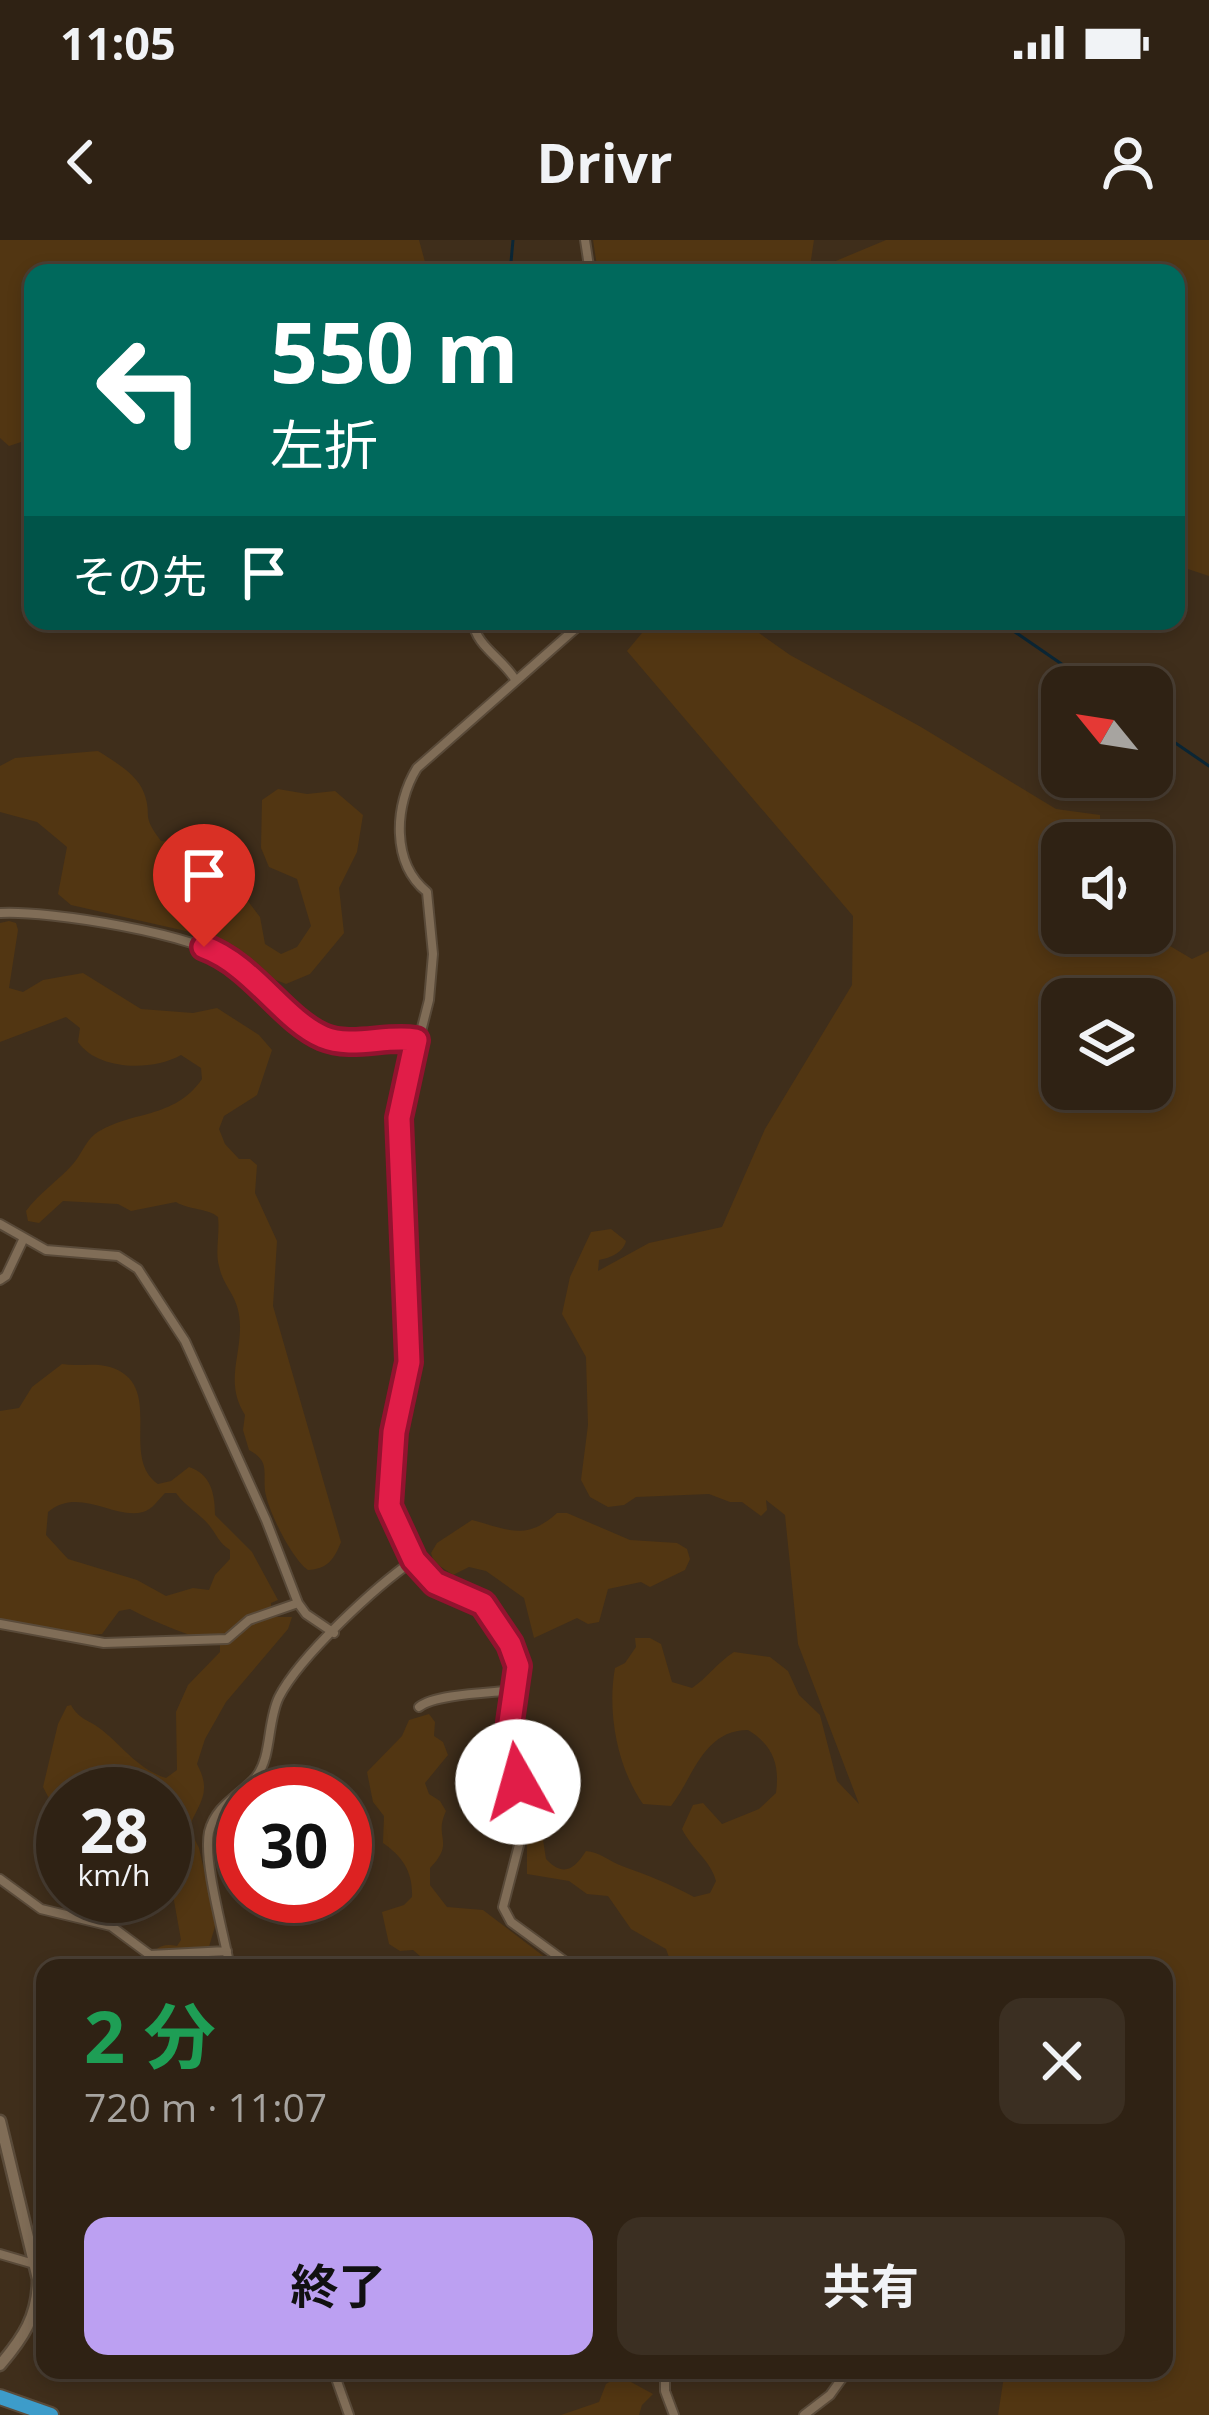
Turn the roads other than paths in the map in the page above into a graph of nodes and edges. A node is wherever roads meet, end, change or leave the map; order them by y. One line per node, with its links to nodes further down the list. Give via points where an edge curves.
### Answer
1 (476, 630): 3 (street)
2 (574, 630): 3 (street)
3 (516, 681): 5 (street, via 417,768 402,797 400,829 411,879 427,892 434,953)
4 (0, 914): 5 (street, via 80,917 204,947 234,962 318,1034 346,1042)
5 (416, 1040): 9 (street, via 398,1145 409,1362 388,1492)
6 (0, 1224): 7 (street)
7 (23, 1240): 8 (street); 10 (street, via 46,1250 118,1256 138,1269 185,1341)
8 (0, 1280)
9 (414, 1560): 12 (street); 13 (street, via 435,1583 493,1614 518,1666)
10 (298, 1603): 11 (street, via 249,1620 227,1640 104,1643); 12 (street)
11 (0, 1624)
12 (334, 1633): 16 (street, via 278,1700 260,1771 212,1822 210,1858)
13 (514, 1690): 14 (street, via 434,1697); 18 (street, via 521,1809 503,1907)
14 (418, 1707)
15 (0, 1879): 16 (street, via 41,1909 111,1926 149,1955)
16 (227, 1951): 17 (street)
17 (228, 1959)
18 (562, 1959)
19 (0, 2121): 21 (street)
20 (0, 2254): 21 (street)
21 (36, 2264)
22 (36, 2302): 23 (street)
23 (0, 2365)
24 (336, 2379): 29 (street)
25 (665, 2379): 30 (street)
26 (842, 2379): 31 (street)
27 (0, 2397): 28 (highway)
28 (51, 2415)
29 (349, 2415)
30 (674, 2415)
31 (804, 2415)

